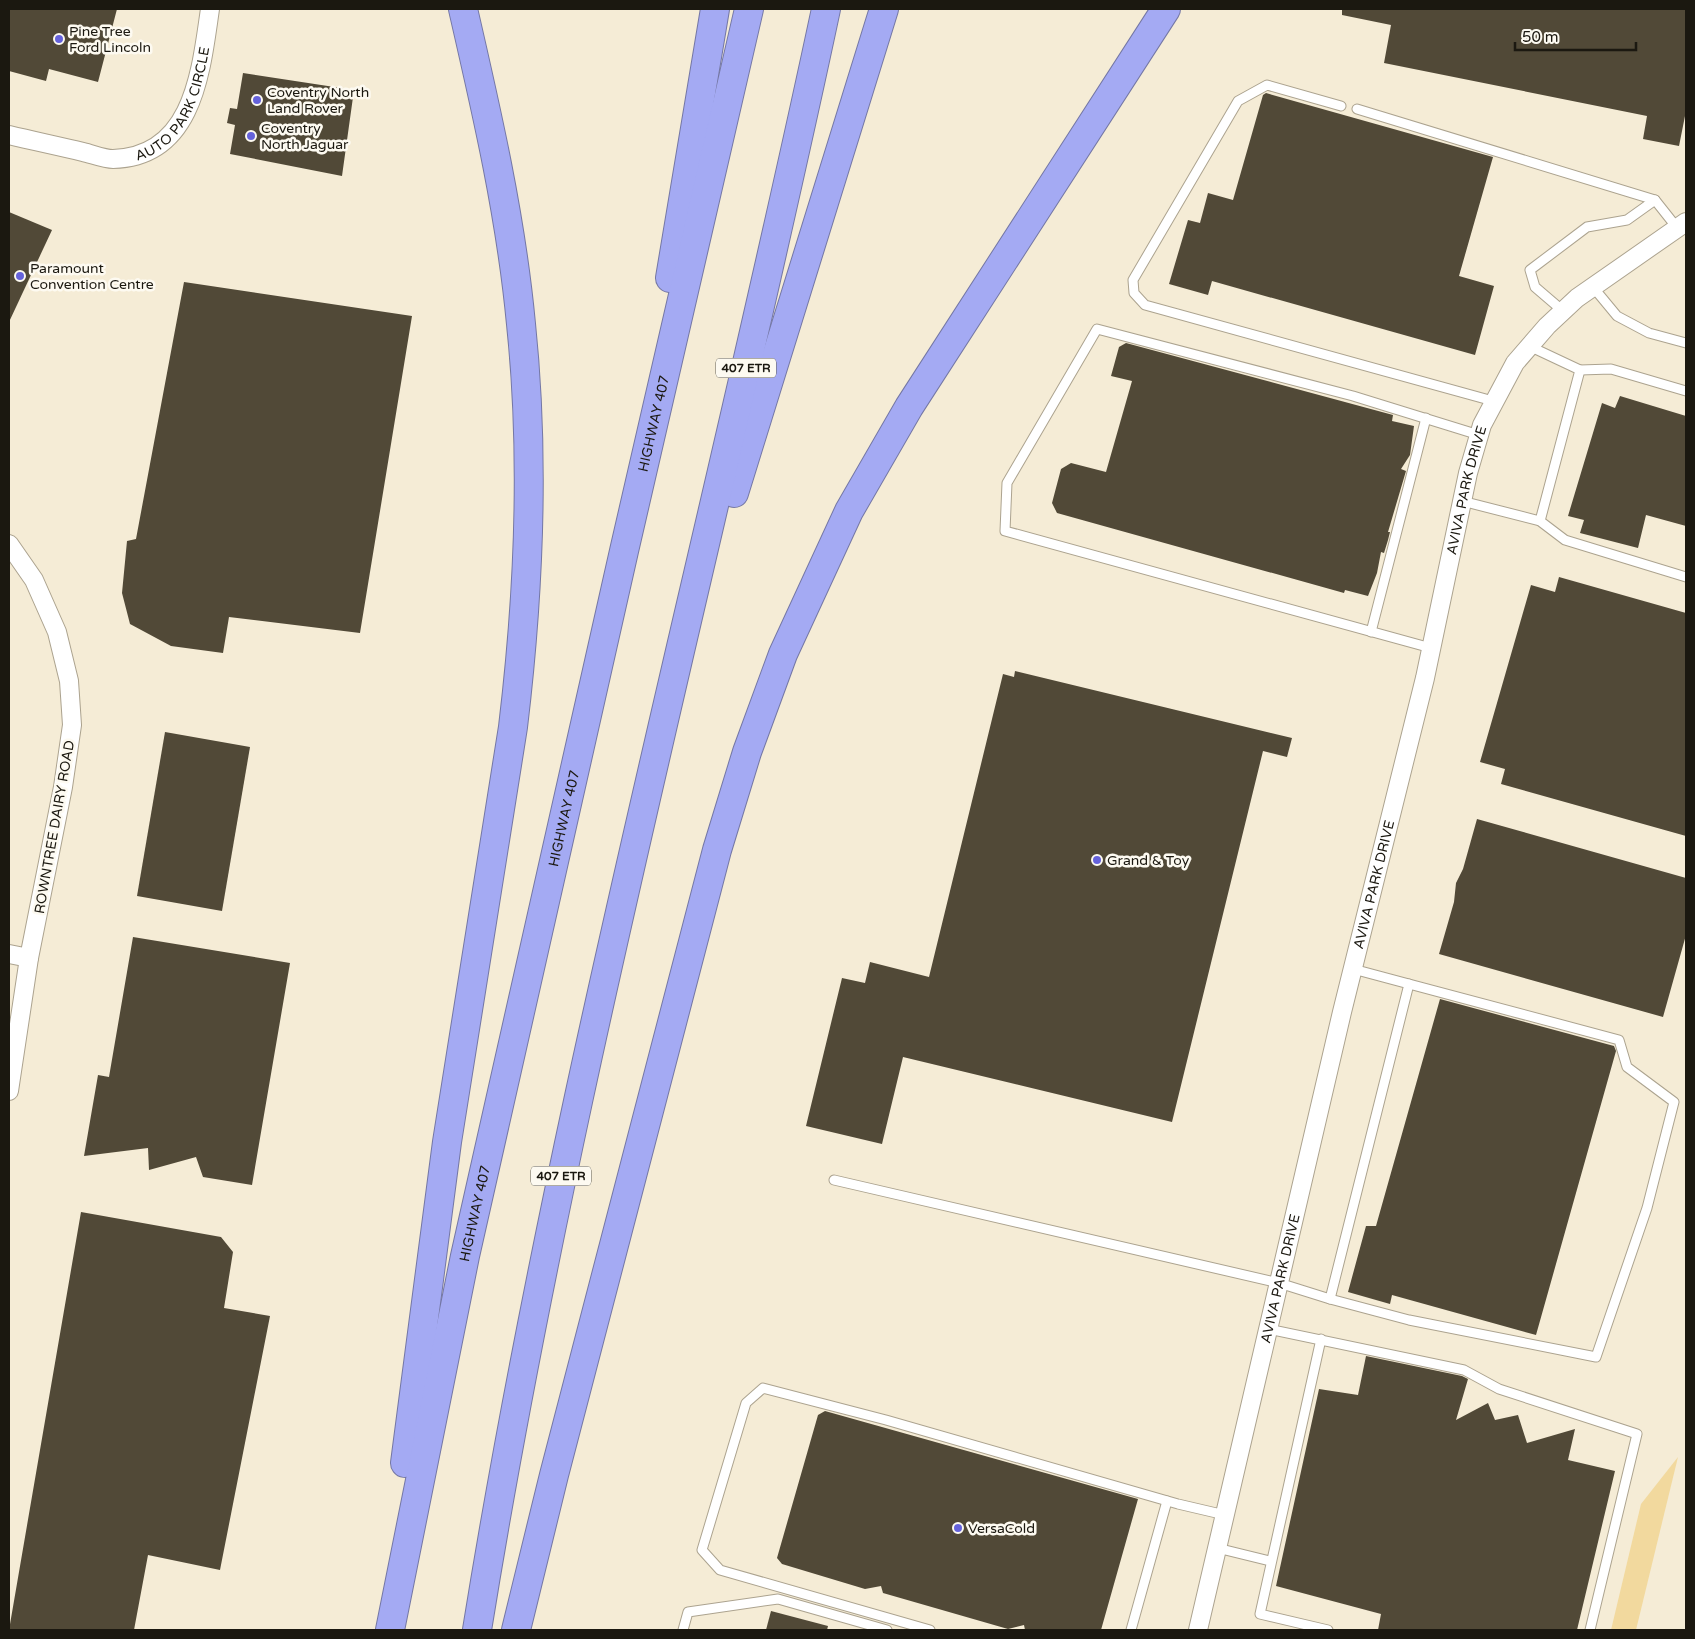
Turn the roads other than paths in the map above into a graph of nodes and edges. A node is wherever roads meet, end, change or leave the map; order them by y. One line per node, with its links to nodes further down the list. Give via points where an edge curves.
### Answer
1 (210, 9): 10 (street, AUTO PARK CIRCLE, via 193,96 169,138 143,154 112,159)
2 (463, 9): 44 (highway, via 497,161 521,324 527,427 527,556 513,727 447,1142)
3 (715, 9): 25 (highway)
4 (750, 9): 25 (highway, HIGHWAY 407)
5 (826, 9): 29 (highway, 407 ETR, via 771,261)
6 (884, 9): 29 (highway)
7 (1166, 9): 47 (highway, via 900,422 850,511 783,654 747,752 717,850)
8 (1341, 106): 19 (lane, via 1266,85 1238,101 1133,280 1134,293 1145,306)
9 (1357, 109): 11 (lane)
10 (9, 135)
11 (1655, 200): 12 (lane); 14 (lane, via 1627,220 1588,227 1530,270 1536,287)
12 (1682, 225): 13 (street, AVIVA PARK DRIVE)
13 (1593, 287): 14 (street, AVIVA PARK DRIVE); 15 (lane, via 1616,316 1649,333)
14 (1563, 311): 16 (street, AVIVA PARK DRIVE)
15 (1686, 343)
16 (1530, 346): 17 (lane); 19 (street, AVIVA PARK DRIVE, via 1515,363)
17 (1580, 370): 18 (lane, via 1611,369); 23 (lane)
18 (1686, 391)
19 (1493, 401): 21 (street, AVIVA PARK DRIVE)
20 (1426, 418): 21 (lane); 27 (lane); 27 (lane, via 1097,329 1007,483 1005,531)
21 (1479, 434): 22 (street, AVIVA PARK DRIVE)
22 (1462, 501): 23 (lane); 28 (street, AVIVA PARK DRIVE)
23 (1540, 521): 26 (lane, via 1565,540)
24 (9, 544): 31 (street, ROWNTREE DAIRY ROAD, via 34,580 57,632 69,681 72,725 64,787)
25 (624, 550): 45 (highway, HIGHWAY 407, via 465,1256)
26 (1686, 577)
27 (1370, 632): 28 (lane)
28 (1431, 648): 32 (street, AVIVA PARK DRIVE)
29 (662, 726): 46 (highway, 407 ETR, via 551,1224)
30 (9, 954): 31 (street)
31 (29, 958): 34 (street, ROWNTREE DAIRY ROAD)
32 (1352, 969): 33 (lane); 36 (street, AVIVA PARK DRIVE)
33 (1409, 984): 37 (lane); 37 (lane, via 1619,1040 1627,1067 1674,1102 1652,1189 1596,1357 1408,1320)
34 (9, 1091)
35 (834, 1180): 36 (lane)
36 (1279, 1282): 37 (lane); 38 (street, AVIVA PARK DRIVE)
37 (1330, 1299)
38 (1268, 1329): 39 (lane); 41 (street, AVIVA PARK DRIVE)
39 (1321, 1339): 43 (lane); 54 (lane, via 1464,1370 1499,1389 1637,1434)
40 (1167, 1501): 41 (lane); 50 (lane, via 764,1388 746,1403 702,1550 720,1570); 51 (lane)
41 (1225, 1515): 42 (street, AVIVA PARK DRIVE)
42 (1217, 1548): 43 (lane); 52 (street, AVIVA PARK DRIVE)
43 (1270, 1561): 53 (lane, via 1260,1614)
44 (384, 1630)
45 (390, 1630)
46 (477, 1630)
47 (516, 1630)
48 (683, 1630): 49 (lane, via 688,1612 778,1599)
49 (887, 1630)
50 (930, 1630)
51 (1131, 1630)
52 (1198, 1630)
53 (1328, 1630)
54 (1590, 1630)

